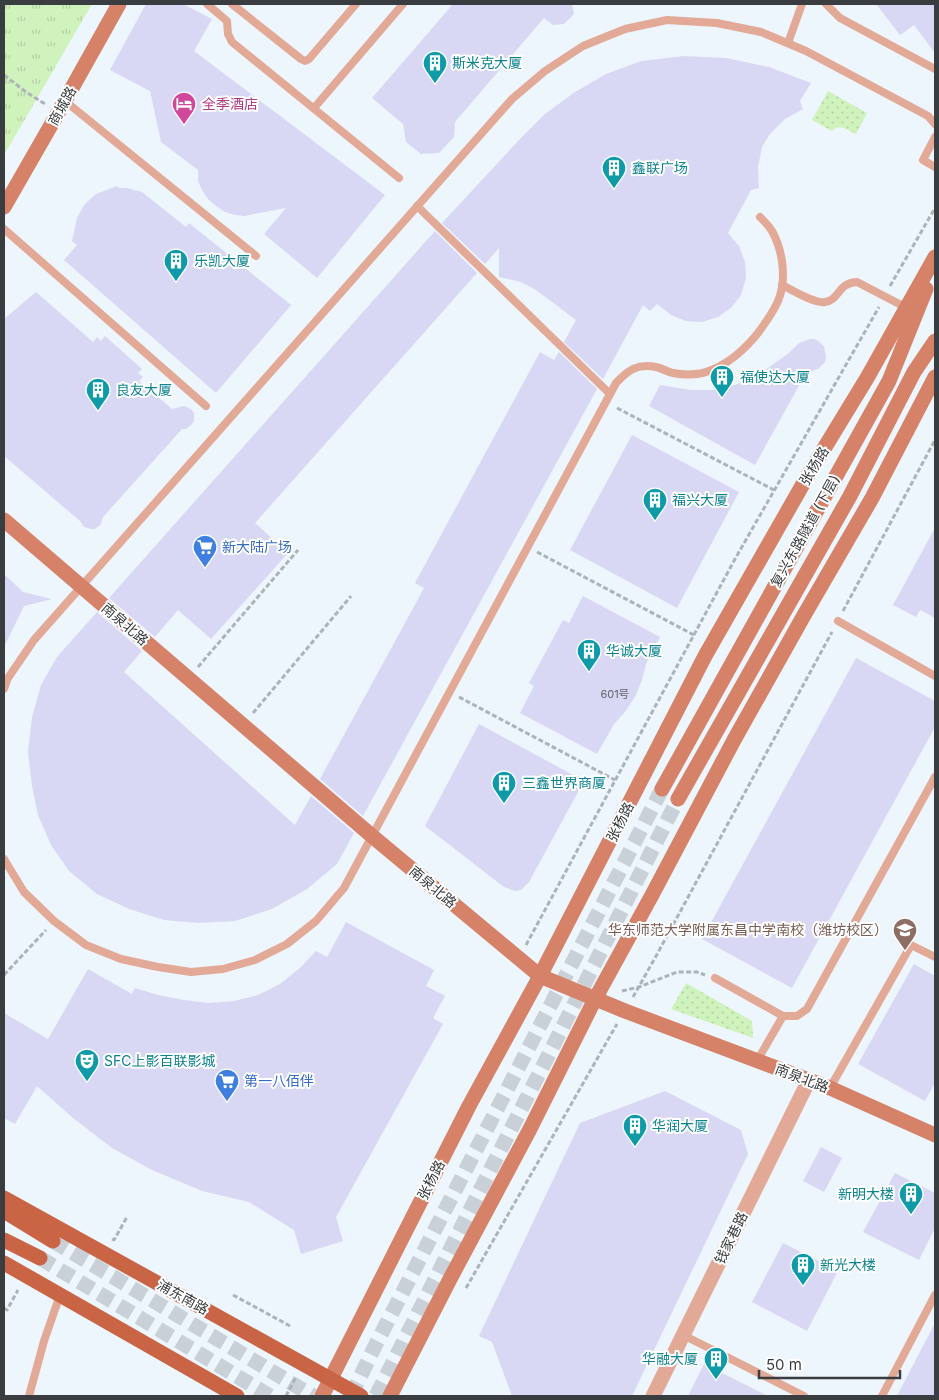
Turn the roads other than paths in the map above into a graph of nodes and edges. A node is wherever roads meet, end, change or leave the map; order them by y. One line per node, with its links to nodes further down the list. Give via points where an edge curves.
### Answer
1 (119, 4): 10 (main road, 商城路)
2 (207, 4): 7 (lane)
3 (356, 4): 7 (lane, via 305,60)
4 (403, 4): 11 (lane)
5 (802, 4): 8 (lane)
6 (826, 4): 9 (lane, via 840,18)
7 (226, 7): 11 (lane, via 228,34 232,42)
8 (788, 43): 12 (lane, via 928,116); 16 (lane, via 761,32 717,23 667,20 625,30 583,46 512,99)
9 (935, 69)
10 (62, 107): 17 (main road, 商城路); 20 (lane)
11 (314, 108): 15 (lane)
12 (935, 124)
13 (935, 137): 14 (lane, via 923,160)
14 (935, 167)
15 (400, 178)
16 (417, 206): 27 (lane); 30 (lane)
17 (4, 207)
18 (760, 217): 23 (lane, via 772,230 779,248)
19 (4, 229): 28 (lane)
20 (256, 256)
21 (935, 257): 24 (main road, 张杨路)
22 (935, 267): 35 (main road, 复兴东路隧道 (下层), via 889,381)
23 (782, 285): 24 (lane, via 819,302 826,302 833,300 842,287 856,282); 27 (lane, via 767,322 734,357 713,370 692,376 642,365 626,373)
24 (907, 308): 40 (main road, 张杨路, via 705,656)
25 (935, 341): 36 (main road, 复兴东路隧道 (下层), via 914,372 850,496)
26 (935, 377): 42 (main road, via 872,498 734,740)
27 (610, 394): 37 (lane)
28 (206, 406)
29 (4, 520): 30 (main road, 南泉北路)
30 (81, 586): 33 (lane, via 34,640); 37 (main road, 南泉北路)
31 (838, 621): 32 (lane)
32 (935, 676)
33 (4, 689)
34 (935, 777): 43 (lane, via 807,1009 797,1016)
35 (662, 789)
36 (678, 799)
37 (372, 836): 38 (lane, via 344,888 316,921 287,944 255,960 191,972 120,959 86,945 54,921 24,892); 40 (main road, 南泉北路)
38 (4, 859)
39 (935, 958): 46 (lane, via 911,945)
40 (540, 976): 42 (main road, 南泉北路); 57 (main road, 张杨路, via 469,1106)
41 (715, 978): 43 (lane)
42 (595, 999): 44 (main road, 南泉北路); 62 (main road)
43 (783, 1016): 44 (lane)
44 (757, 1060): 45 (main road, 南泉北路)
45 (809, 1080): 46 (main road, 南泉北路); 56 (street, 钱家巷路)
46 (830, 1088): 47 (main road, 南泉北路)
47 (935, 1135)
48 (4, 1198): 57 (main road, 浦东南路)
49 (4, 1211): 51 (main road)
50 (4, 1240): 52 (main road)
51 (53, 1241)
52 (40, 1258)
53 (4, 1263): 54 (main road)
54 (60, 1295): 58 (lane); 59 (main road)
55 (935, 1295): 65 (lane)
56 (683, 1335): 63 (street, 钱家巷路); 64 (lane)
57 (330, 1379): 60 (main road, 张杨路); 61 (main road, 浦东南路)
58 (29, 1396)
59 (237, 1396)
60 (322, 1396)
61 (361, 1396)
62 (390, 1396)
63 (653, 1396)
64 (804, 1396)
65 (882, 1396)

